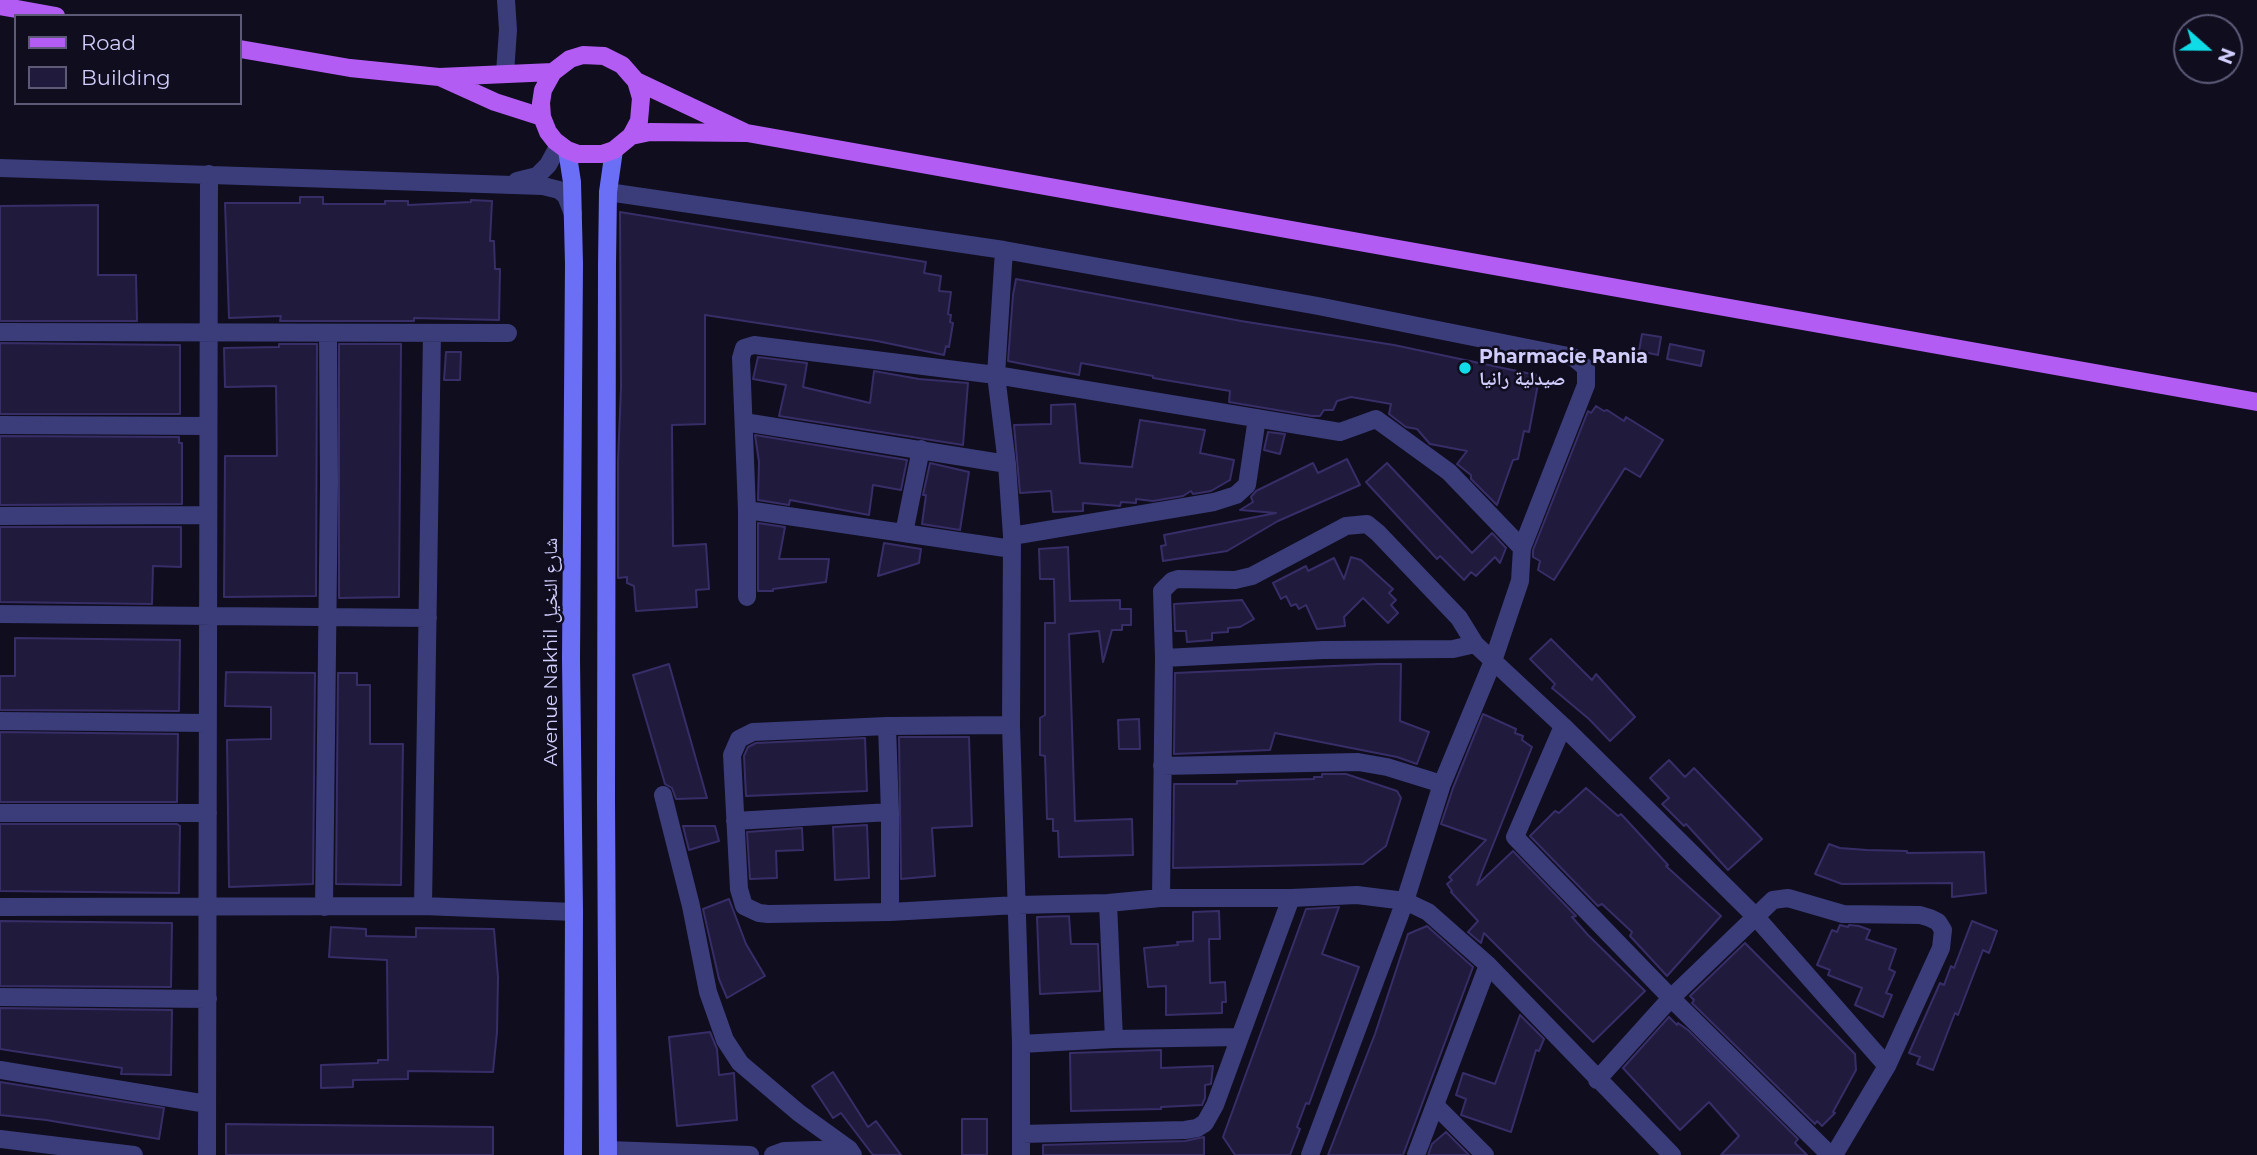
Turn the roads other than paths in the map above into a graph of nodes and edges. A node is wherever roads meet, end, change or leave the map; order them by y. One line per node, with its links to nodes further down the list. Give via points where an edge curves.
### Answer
1 (506, 0): 6 (street)
2 (0, 6): 3 (main road)
3 (45, 14)
4 (242, 49): 7 (main road)
5 (554, 72): 6 (main road); 8 (main road, via 576,57 597,55 617,61); 9 (main road, via 543,90)
6 (505, 73): 7 (main road)
7 (439, 77): 9 (main road)
8 (636, 81): 10 (main road); 11 (main road, via 641,109)
9 (542, 117): 12 (main road, via 548,132)
10 (747, 133): 11 (main road, via 650,132); 26 (main road)
11 (631, 136): 13 (main road)
12 (563, 147): 13 (main road, via 590,156); 16 (street, via 537,176); 18 (street, Avenue Nakhil شارع النخيل)
13 (614, 150): 17 (street)
14 (0, 168): 15 (street)
15 (209, 174): 16 (street); 20 (street)
16 (507, 183): 18 (street, via 559,191 566,195)
17 (608, 192): 19 (street); 87 (street)
18 (573, 214): 68 (street, Avenue Nakhil شارع النخيل)
19 (1004, 250): 25 (street); 38 (street, via 1573,357 1586,368 1586,385)
20 (209, 331): 21 (street); 24 (street); 30 (street)
21 (0, 332)
22 (432, 333): 23 (street); 24 (street); 42 (street)
23 (508, 333)
24 (328, 334): 43 (street)
25 (996, 375): 27 (street); 28 (street, via 754,345 744,348 741,358); 32 (street)
26 (2257, 402)
27 (1257, 418): 37 (street, via 1247,485 1236,495); 38 (street, via 1340,432 1376,419 1449,472)
28 (744, 422): 31 (street); 33 (street)
29 (0, 425): 30 (street)
30 (208, 426): 34 (street)
31 (921, 449): 32 (street); 36 (street)
32 (1007, 464): 37 (street)
33 (747, 510): 36 (street); 39 (street)
34 (208, 515): 35 (street); 41 (street)
35 (0, 516)
36 (904, 533): 37 (street)
37 (1012, 543): 49 (street)
38 (1522, 548): 46 (street, via 1520,582)
39 (747, 597)
40 (0, 614): 41 (street)
41 (208, 615): 43 (street); 48 (street)
42 (428, 618): 43 (street); 65 (street)
43 (326, 619): 67 (street)
44 (1475, 644): 45 (street, via 1453,649); 45 (street, via 1459,618 1378,533 1357,523 1252,576 1178,579 1167,585 1161,597); 46 (street)
45 (1164, 658): 52 (street)
46 (1493, 661): 51 (street); 53 (street)
47 (0, 721): 48 (street)
48 (208, 723): 57 (street)
49 (1011, 725): 50 (street); 63 (street)
50 (887, 726): 55 (street); 58 (street, via 745,735 732,755)
51 (1563, 726): 70 (street); 73 (street, via 1515,837)
52 (1162, 766): 53 (street, via 1358,762); 59 (street)
53 (1442, 784): 61 (street)
54 (663, 795): 86 (street, via 708,992 725,1040 740,1063)
55 (890, 811): 58 (street); 69 (street)
56 (0, 813): 57 (street)
57 (208, 813): 66 (street)
58 (735, 821): 69 (street, via 744,906 768,914)
59 (1161, 898): 60 (street); 62 (street)
60 (1291, 898): 61 (street, via 1357,895); 75 (street)
61 (1405, 901): 71 (street, via 1429,912); 94 (street)
62 (1108, 903): 63 (street); 76 (street)
63 (1017, 905): 69 (street); 77 (street)
64 (0, 906): 66 (street)
65 (423, 906): 67 (street); 68 (street)
66 (208, 907): 67 (street); 74 (street)
67 (324, 907)
68 (574, 912): 90 (street, Avenue Nakhil شارع النخيل)
69 (890, 912)
70 (1755, 916): 73 (street); 78 (street); 78 (street, via 1780,898 1843,914 1920,915 1938,922 1943,930 1941,948)
71 (1488, 965): 80 (street); 82 (street)
72 (0, 997): 74 (street)
73 (1671, 998): 80 (street); 98 (street)
74 (208, 999): 81 (street)
75 (1240, 1037): 76 (street); 83 (street, via 1211,1114 1197,1128)
76 (1114, 1039): 77 (street)
77 (1021, 1044): 83 (street)
78 (1887, 1066): 98 (street)
79 (0, 1070): 81 (street)
80 (1597, 1080): 97 (street)
81 (208, 1104): 89 (street)
82 (1436, 1105): 95 (street); 96 (street)
83 (1021, 1134): 93 (street)
84 (0, 1139): 85 (street)
85 (39, 1149): 88 (street)
86 (851, 1152): 92 (street, via 784,1151)
87 (608, 1153): 91 (street)
88 (134, 1155)
89 (207, 1155)
90 (573, 1155)
91 (750, 1155)
92 (773, 1155)
93 (1021, 1155)
94 (1310, 1155)
95 (1416, 1155)
96 (1485, 1155)
97 (1672, 1155)
98 (1832, 1155)

